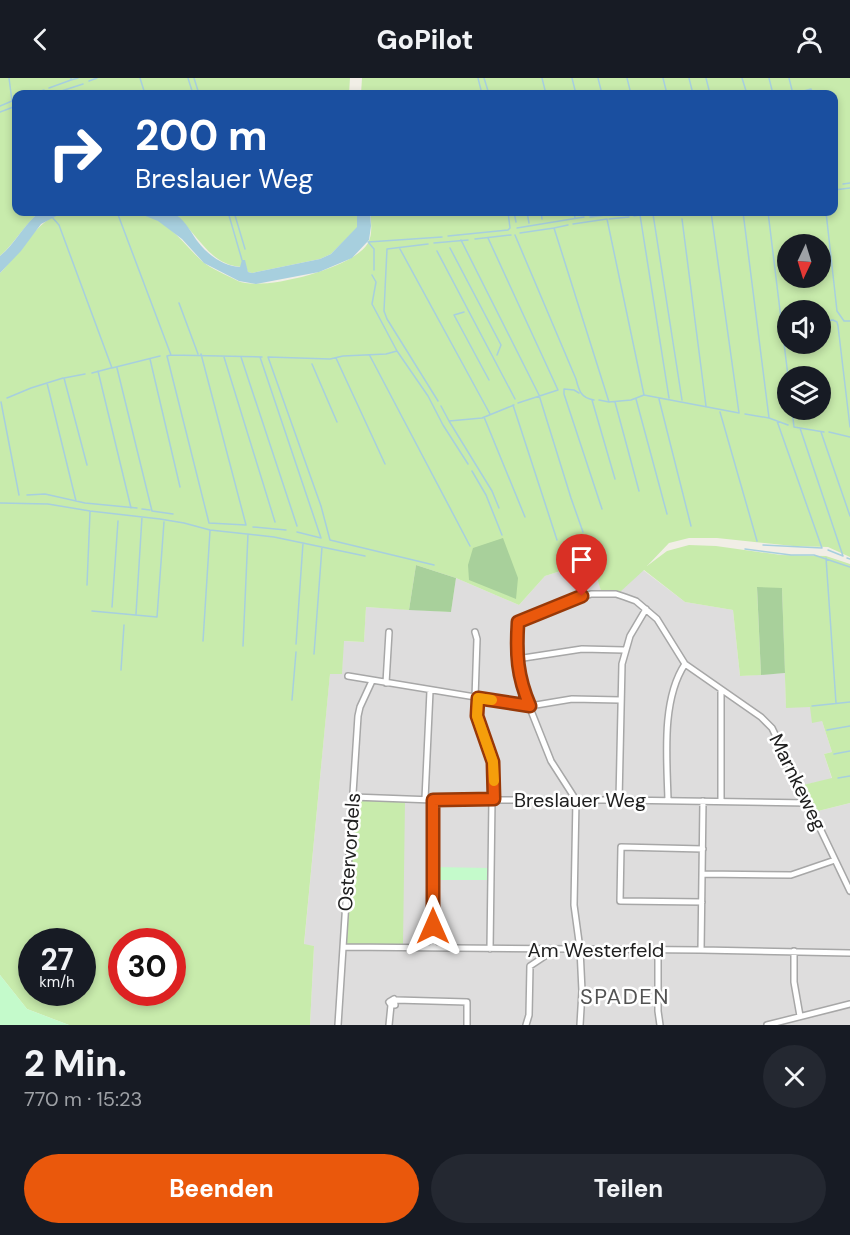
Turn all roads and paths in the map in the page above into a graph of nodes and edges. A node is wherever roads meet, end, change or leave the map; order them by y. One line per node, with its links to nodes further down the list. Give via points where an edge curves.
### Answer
1 (646, 609): 4 (street); 5 (street, Marnkeweg, via 616,594 591,594 518,622); 6 (street, Marnkeweg, via 657,619)
2 (389, 632): 9 (street)
3 (474, 632): 12 (street)
4 (624, 650): 5 (street, via 582,649); 13 (street)
5 (517, 659): 14 (street)
6 (685, 664): 10 (street, Marnkeweg); 21 (street, via 673,689 668,726)
7 (348, 676): 8 (street)
8 (372, 681): 9 (street); 15 (street, Ostervordels, via 358,716)
9 (386, 683): 11 (street)
10 (721, 690): 23 (street); 24 (street, Marnkeweg, via 772,728)
11 (430, 691): 12 (street); 17 (street)
12 (476, 698): 14 (street); 16 (street, via 477,716 493,762)
13 (620, 700): 14 (street, via 572,699); 20 (street)
14 (530, 706): 19 (street, via 551,761)
15 (353, 797): 17 (street, Breslauer Weg); 30 (street, Ostervordels)
16 (493, 799): 18 (street, Breslauer Weg); 19 (street, Breslauer Weg); 32 (street)
17 (425, 800): 18 (street, Breslauer Weg)
18 (433, 800): 31 (street)
19 (576, 800): 20 (street, Breslauer Weg); 33 (street, via 574,905)
20 (618, 800): 21 (street, Breslauer Weg)
21 (668, 800): 22 (street, Breslauer Weg)
22 (703, 801): 23 (street, Breslauer Weg); 25 (street)
23 (721, 801): 24 (street, Breslauer Weg)
24 (808, 803): 26 (street, Marnkeweg)
25 (703, 849): 27 (street); 29 (street, via 621,848 620,901)
26 (835, 860): 27 (street, via 791,875); 28 (street, Marnkeweg)
27 (702, 874): 29 (street)
28 (850, 891)
29 (702, 902): 37 (street)
30 (343, 947): 31 (street, Am Westerfeld); 43 (street, Ostervordels)
31 (433, 947): 32 (street, Am Westerfeld)
32 (490, 949): 34 (street, Am Westerfeld)
33 (580, 949): 35 (street, Am Westerfeld); 36 (street, Am Westerfeld); 47 (street)
34 (535, 950): 35 (street, Am Westerfeld); 40 (street)
35 (554, 950): 40 (street)
36 (658, 950): 37 (street, Am Westerfeld); 48 (street)
37 (701, 950): 38 (street, Am Westerfeld)
38 (794, 951): 39 (street, Am Westerfeld); 42 (street, via 794,981)
39 (850, 953)
40 (540, 959): 46 (street, via 530,966)
41 (849, 1005): 42 (street)
42 (801, 1016): 49 (street)
43 (338, 1025)
44 (389, 1025): 45 (street, via 391,1005 396,1000 467,1002)
45 (467, 1025)
46 (526, 1025)
47 (580, 1025)
48 (660, 1025)
49 (767, 1025)

